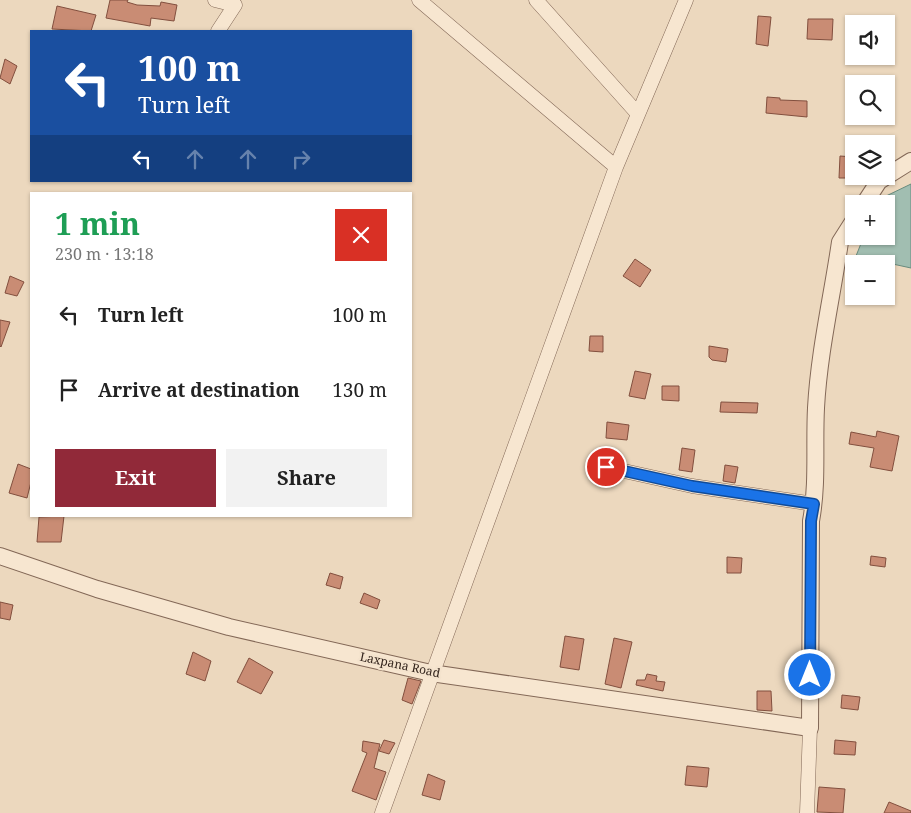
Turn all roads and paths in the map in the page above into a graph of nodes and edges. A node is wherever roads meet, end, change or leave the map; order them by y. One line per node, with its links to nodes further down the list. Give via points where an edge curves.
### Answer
1 (215, 0): 5 (street, via 235,5)
2 (419, 0): 8 (street)
3 (536, 0): 6 (street)
4 (686, 0): 6 (street)
5 (219, 30)
6 (638, 114): 8 (street)
7 (911, 161): 9 (street)
8 (616, 167): 14 (street)
9 (871, 193)
10 (845, 234): 12 (street, via 840,242 816,408)
11 (606, 467): 12 (street, via 692,486)
12 (814, 504): 15 (street, via 811,521)
13 (1, 558): 14 (street, Laxpana Road, via 229,627)
14 (431, 673): 15 (street, Laxpana Road); 16 (street)
15 (810, 728): 17 (street)
16 (382, 813)
17 (807, 813)

